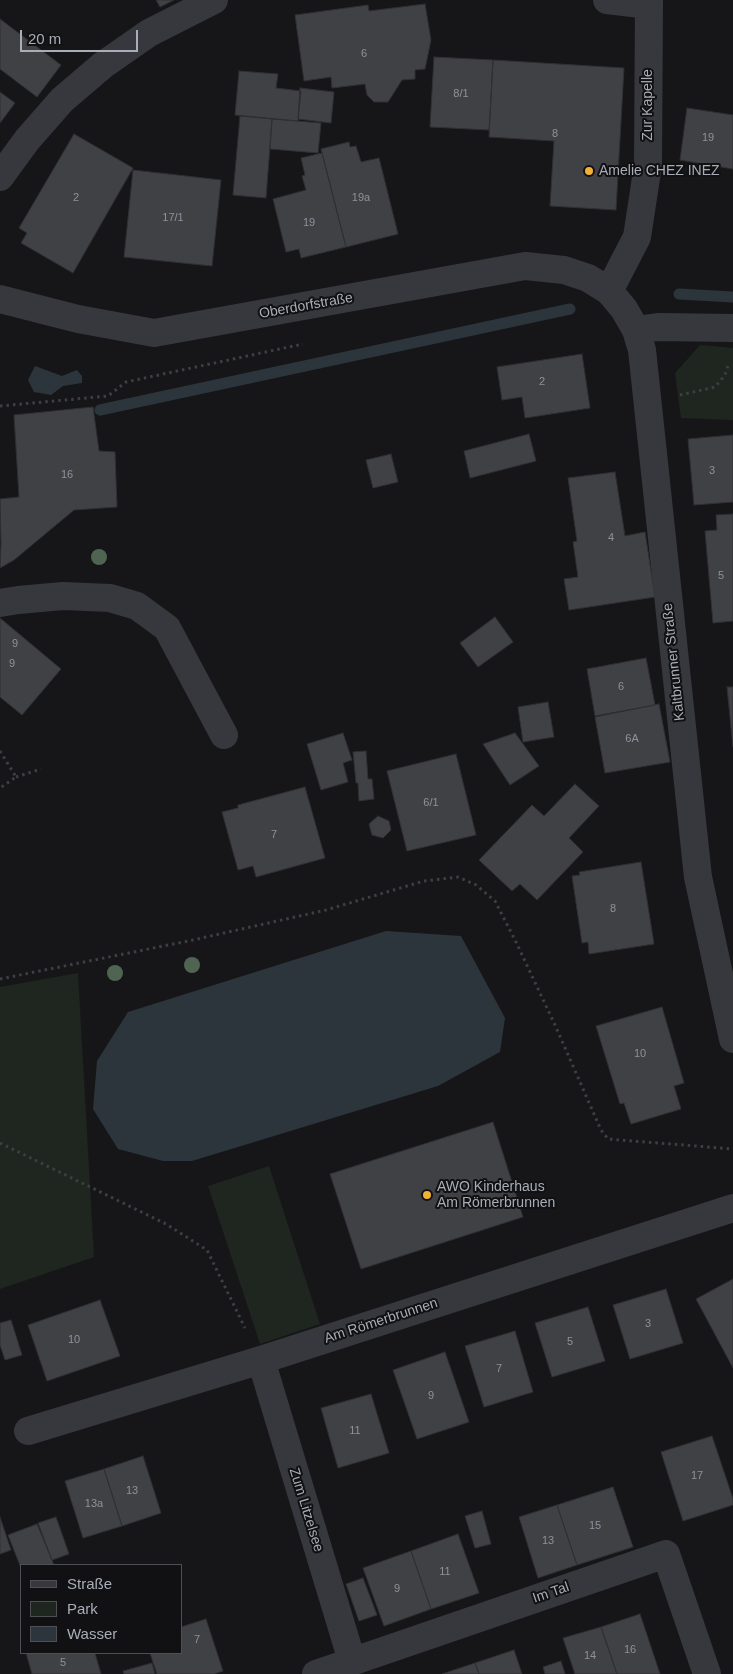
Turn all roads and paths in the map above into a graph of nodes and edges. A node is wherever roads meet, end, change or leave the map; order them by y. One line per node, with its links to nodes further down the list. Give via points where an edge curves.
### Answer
1 (214, 0): 4 (street, via 149,33 103,65 62,100)
2 (608, 0): 3 (street)
3 (649, 2): 5 (street, Zur Kapelle, via 648,165 637,237)
4 (0, 177)
5 (609, 291): 6 (street, Oberdorfstraße, via 588,278 564,270 525,266 154,333 78,319); 8 (street, Kaltbrunner Straße, via 624,308)
6 (0, 299)
7 (733, 328): 8 (street, via 658,327); 10 (path, via 729,363 725,375 715,387 677,396)
8 (636, 330): 10 (street, Kaltbrunner Straße, via 642,350)
9 (189, 369): 11 (path, via 126,382 108,396)
10 (647, 398): 19 (street, Kaltbrunner Straße, via 698,877)
11 (0, 406)
12 (0, 604): 13 (street, via 27,599 82,597 110,598 136,606 167,628)
13 (224, 735)
14 (0, 751): 16 (path)
15 (40, 769): 16 (path)
16 (16, 777): 17 (path)
17 (0, 788)
18 (0, 979): 21 (path, via 193,940 326,910 424,881 458,877 476,885 495,901 608,1139)
19 (733, 1039)
20 (0, 1143): 23 (path, via 166,1224 207,1250)
21 (733, 1149)
22 (733, 1208): 23 (street, Am Römerbrunnen)
23 (261, 1360): 24 (street, Am Römerbrunnen); 25 (street, Zum Litzelsee)
24 (28, 1431)
25 (332, 1670): 26 (street, Im Tal, via 666,1554)
26 (707, 1674)

